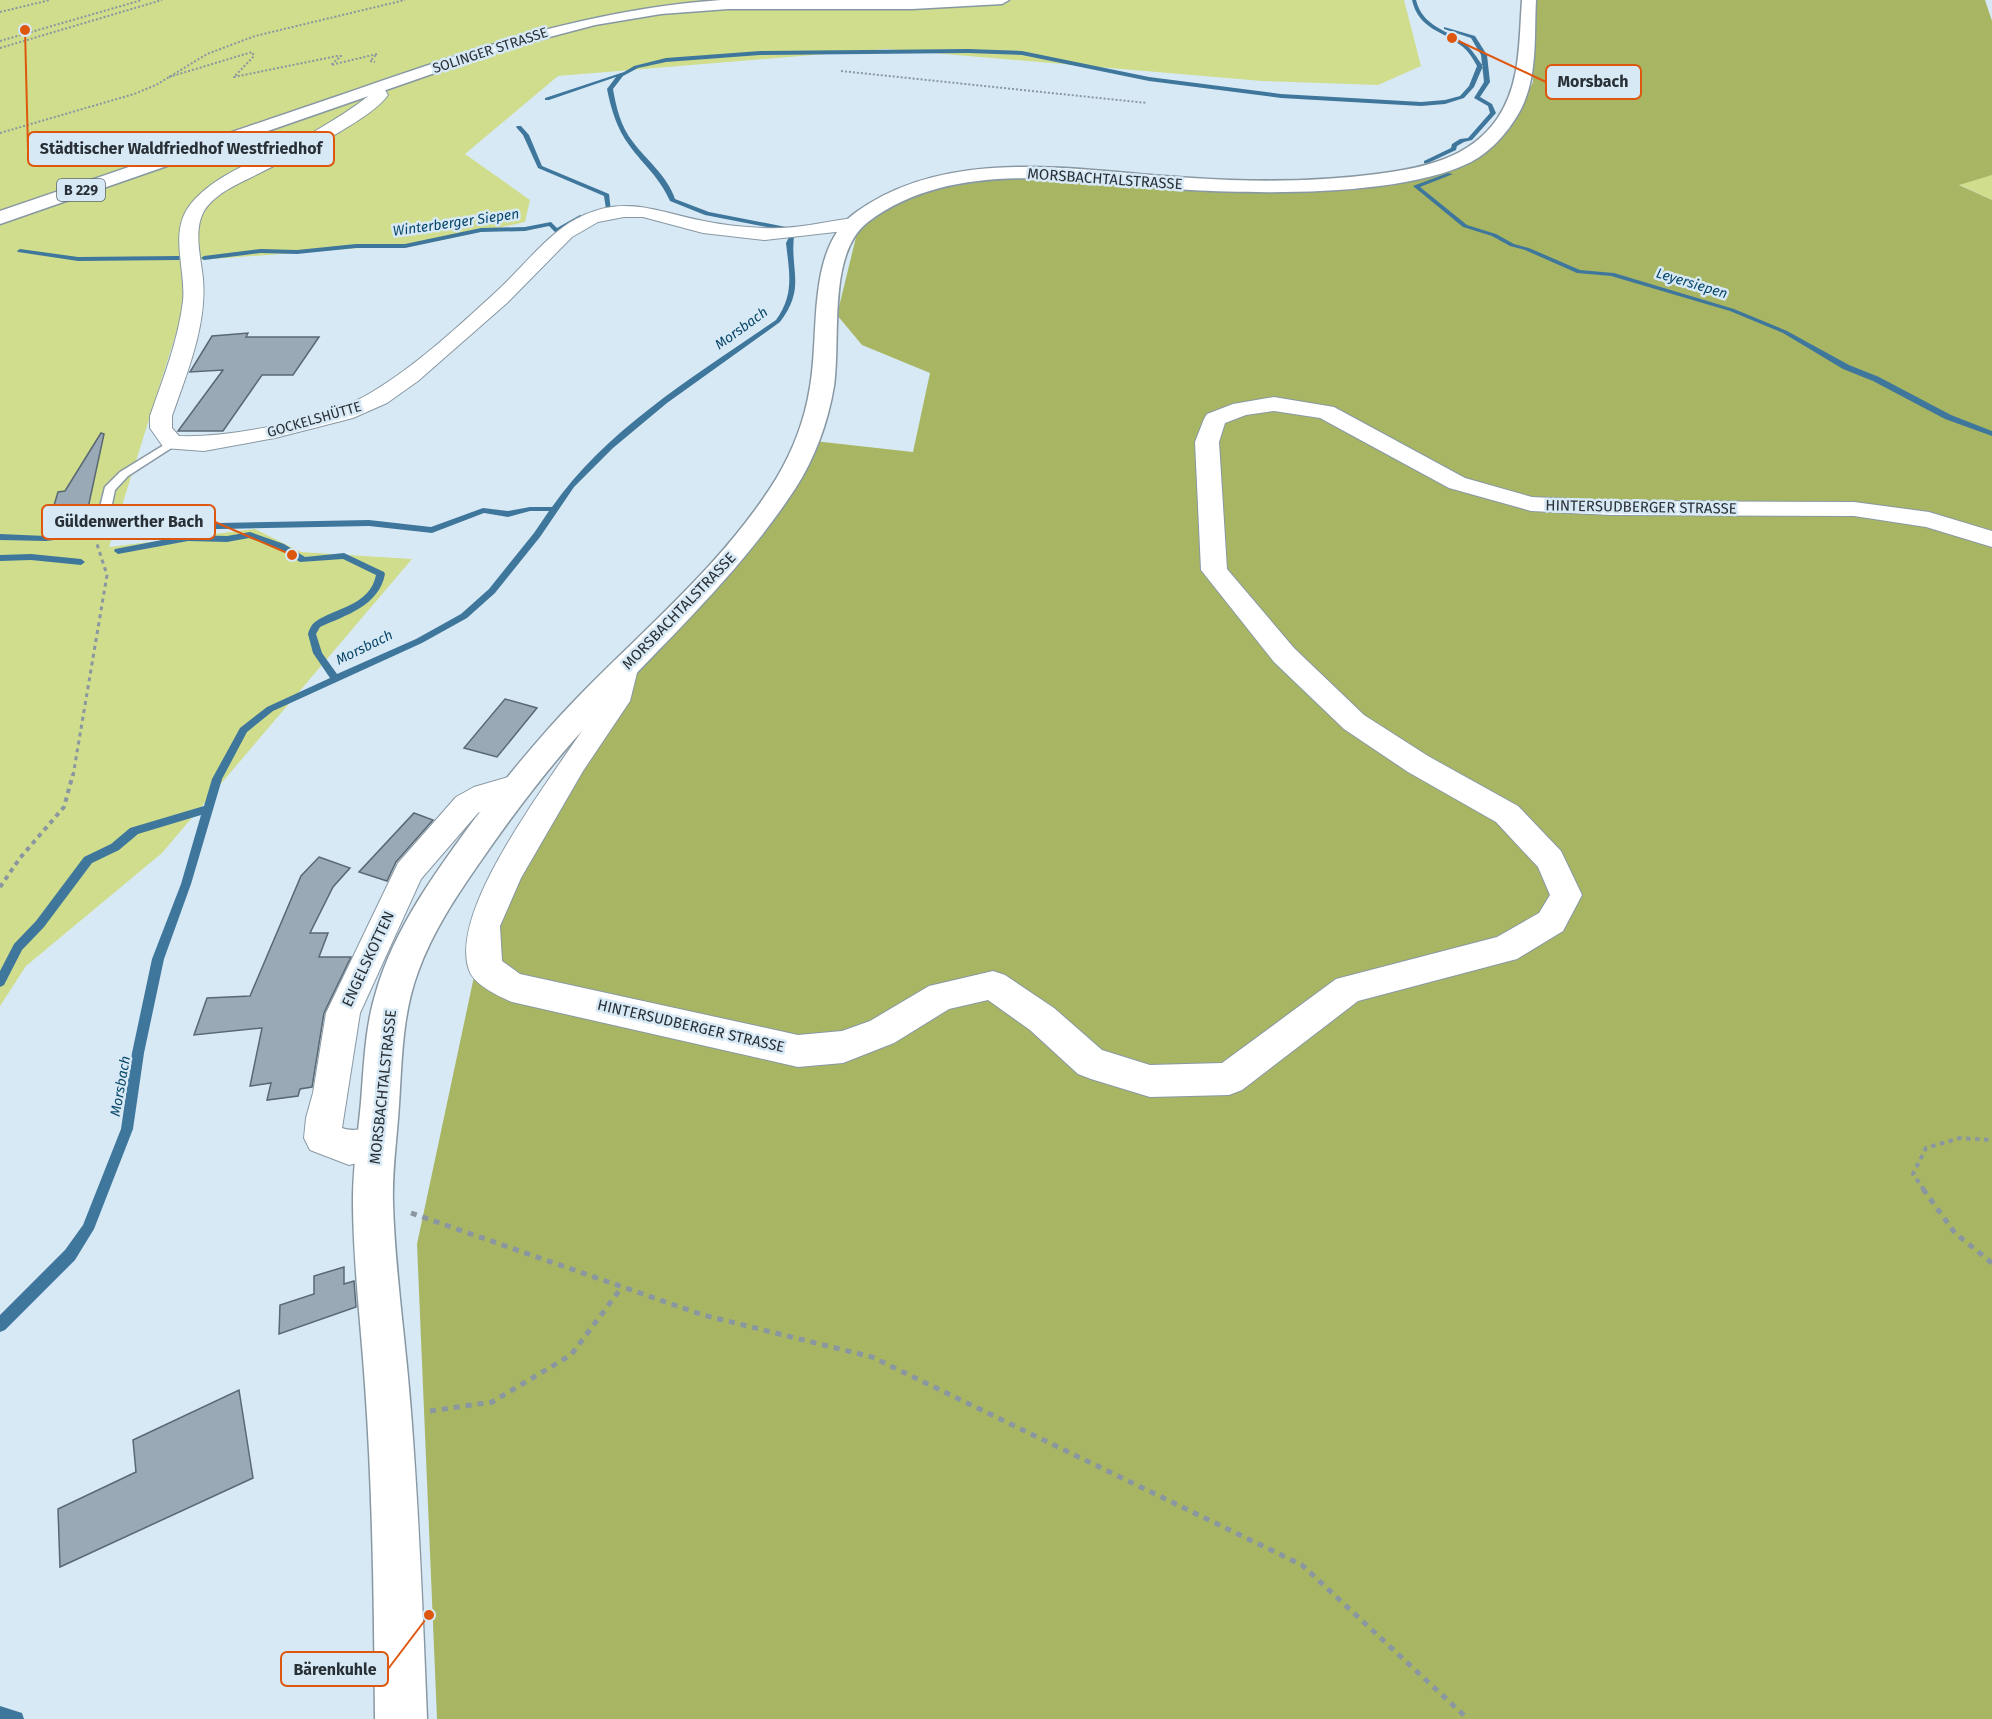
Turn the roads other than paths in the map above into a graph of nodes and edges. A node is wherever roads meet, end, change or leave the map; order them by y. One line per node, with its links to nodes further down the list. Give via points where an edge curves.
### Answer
1 (1002, 0): 3 (main road, SOLINGER STRASSE / B 229, via 921,6 732,4 645,12 531,35)
2 (1528, 0): 5 (main road, MORSBACHTALSTRASSE, via 1523,73 1513,108 1476,150 1437,168 1363,180 1236,186 1076,174 987,176 906,193)
3 (376, 88): 4 (main road, SOLINGER STRASSE / B 229); 6 (street, via 380,95 358,112 226,183 208,196 193,216 193,298 185,341 161,417 161,428)
4 (0, 218)
5 (853, 224): 6 (street, GOCKELSHÜTTE, via 750,233 703,227 633,210 592,218 565,233 500,299 379,398 345,413 275,431 204,444); 9 (main road, MORSBACHTALSTRASSE, via 839,243 834,263 816,417 790,476 713,580)
6 (172, 443): 7 (lane, via 124,474 109,489)
7 (102, 523)
8 (1992, 539): 9 (street, HINTERSUDBERGER STRASSE, via 1929,520 1854,509 1531,504 1457,483 1326,412 1274,404 1241,409 1215,419 1207,442 1214,570 1284,655 1354,722 1418,764 1507,814 1550,860 1566,895 1551,922 1505,949 1348,989 1229,1079 1150,1081 1091,1063 1042,1019 993,986 941,996 882,1032 843,1047 798,1051 512,987 485,968 484,926 507,874 573,763 616,701)
9 (624, 669): 10 (main road, MORSBACHTALSTRASSE, via 566,726)
10 (519, 785): 11 (main road, MORSBACHTALSTRASSE, via 452,879 405,960 388,1027); 11 (street, ENGELSKOTTEN, via 467,805 409,872 343,1013 323,1138 349,1148)
11 (377, 1143): 12 (main road, MORSBACHTALSTRASSE, via 373,1200 390,1417)
12 (401, 1719)

